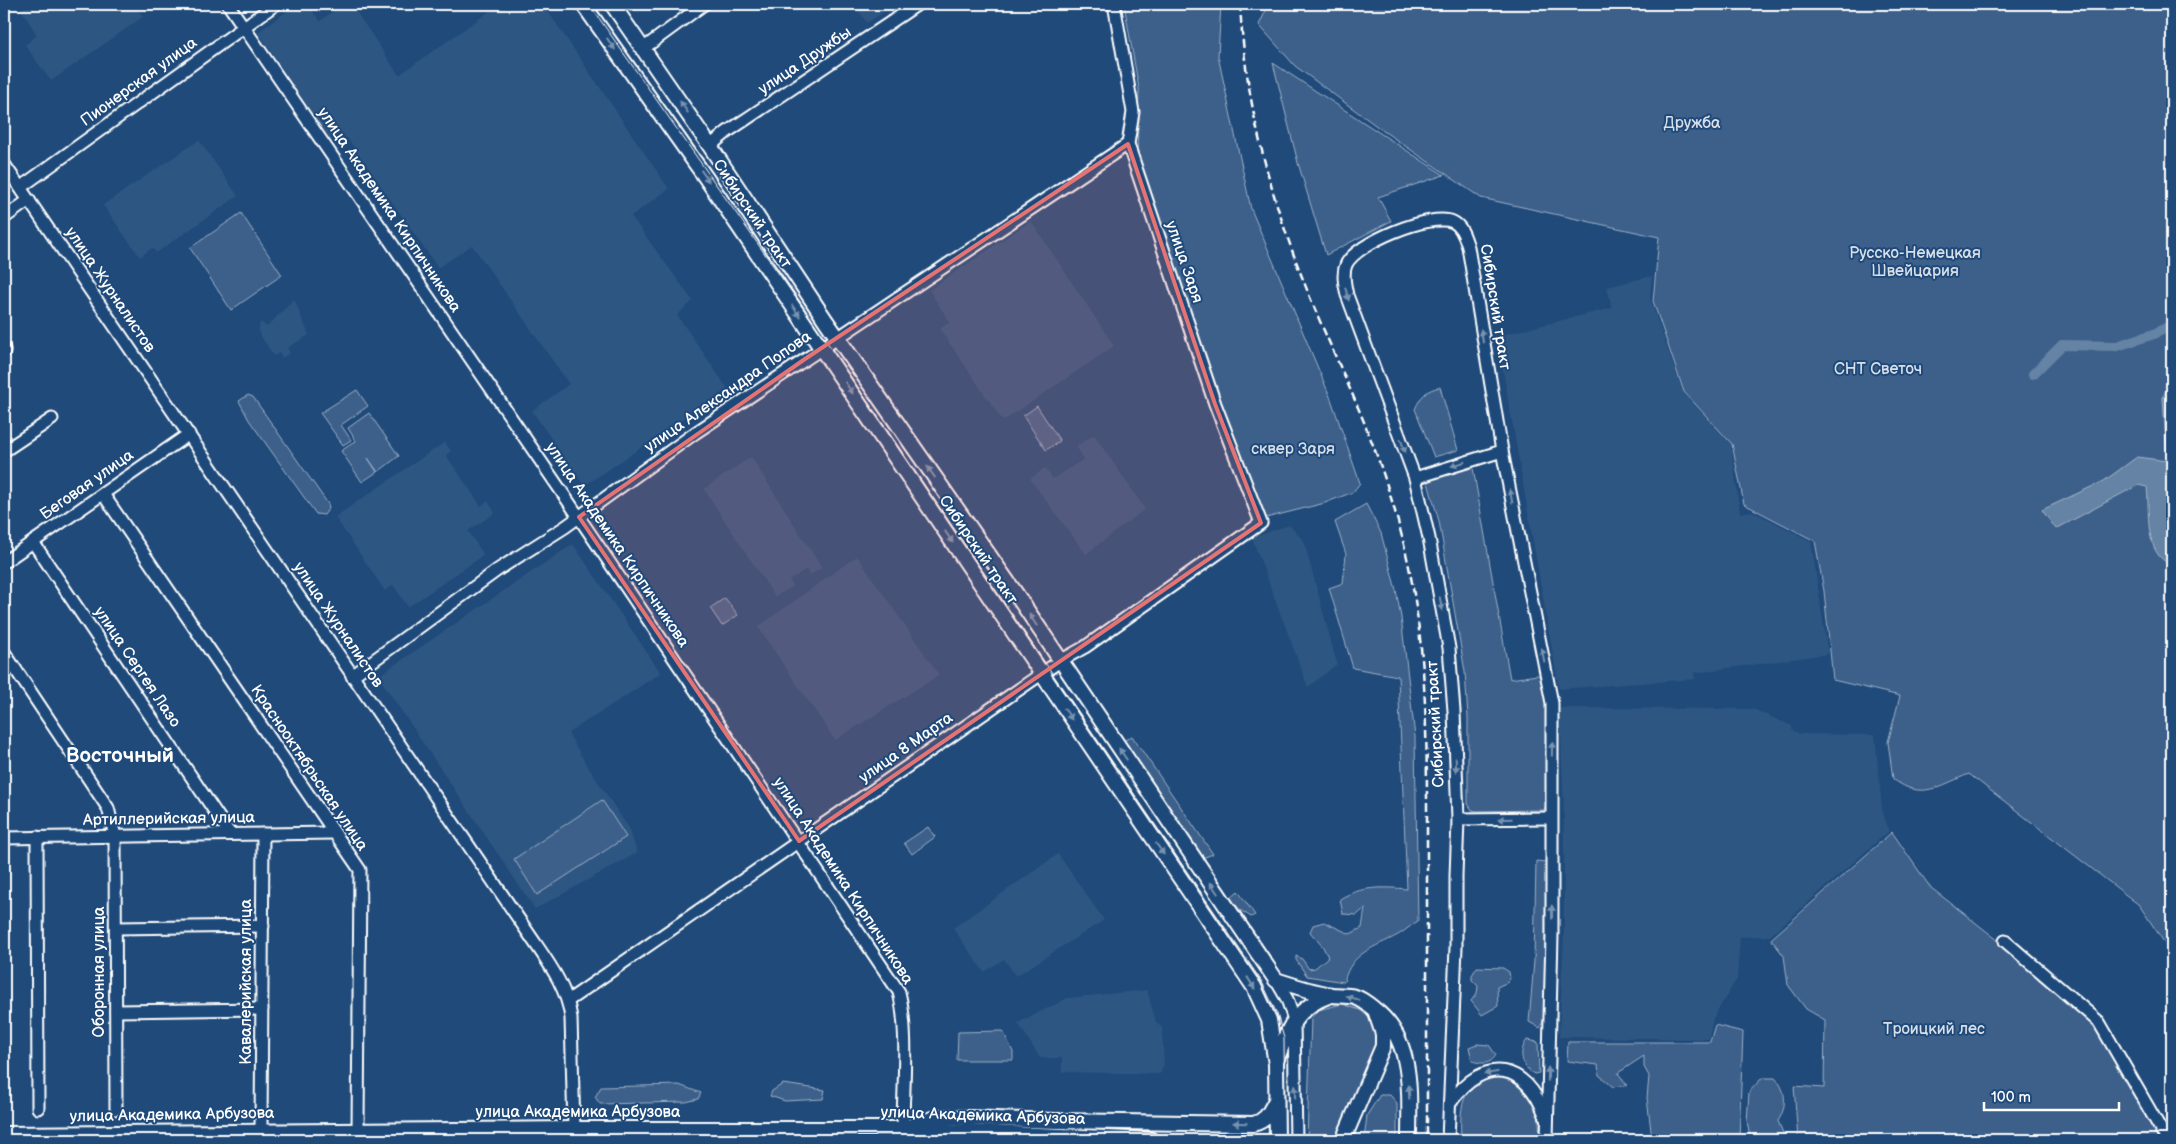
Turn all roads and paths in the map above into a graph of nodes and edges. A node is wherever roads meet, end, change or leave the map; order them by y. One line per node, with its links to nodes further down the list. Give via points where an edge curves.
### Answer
1 (228, 4): 8 (street, улица Академика Кирпичникова)
2 (276, 4): 8 (street, Пионерская улица)
3 (583, 4): 17 (main road, Сибирский тракт, one-way to 17)
4 (612, 4): 9 (main road, Сибирский тракт)
5 (704, 4): 9 (street)
6 (918, 4): 11 (street, улица Дружбы)
7 (1114, 4): 10 (street, улица Заря, via 1133,112)
8 (244, 26): 13 (street, Пионерская улица); 24 (street, улица Академика Кирпичникова)
9 (644, 48): 11 (main road, Сибирский тракт, one-way to 9)
10 (1128, 144): 16 (street, улица Александра Попова); 25 (street, улица Заря, via 1215,404)
11 (710, 146): 16 (main road, Сибирский тракт)
12 (4, 164): 13 (street, улица Журналистов)
13 (21, 187): 14 (street, улица Журналистов)
14 (30, 200): 15 (street); 19 (street, улица Журналистов)
15 (4, 218)
16 (837, 336): 17 (street, улица Александра Попова); 29 (main road, Сибирский тракт, one-way to 16)
17 (821, 347): 24 (street, улица Александра Попова); 30 (main road, Сибирский тракт, one-way to 30)
18 (52, 419): 20 (street)
19 (189, 434): 23 (street, Беговая улица); 31 (street, улица Журналистов)
20 (4, 451)
21 (1502, 451): 22 (street, one-way to 22); 22 (street, Сибирский тракт, one-way to 22, via 1464,232 1455,222 1445,219 1404,226 1358,250 1345,265 1344,282); 32 (street, Сибирский тракт, one-way to 21, via 1552,703)
22 (1414, 478): 33 (street, Сибирский тракт, one-way to 33, via 1429,538 1449,648)
23 (103, 494): 26 (street, Беговая улица); 34 (street, Краснооктябрьская улица)
24 (580, 517): 31 (street, улица Александра Попова, via 500,569); 40 (street, улица Академика Кирпичникова)
25 (1261, 523): 29 (street, улица 8 Марта, via 1085,647)
26 (33, 542): 27 (street, Беговая улица); 35 (street, улица Сергея Лазо)
27 (4, 562)
28 (4, 652): 37 (street, Оборонная улица, via 108,808)
29 (1060, 661): 30 (street, улица 8 Марта); 44 (main road, Сибирский тракт, one-way to 29)
30 (1041, 674): 40 (street, улица 8 Марта); 51 (main road, Сибирский тракт, one-way to 51, via 1254,987 1269,1020)
31 (352, 676): 46 (street, улица Журналистов, via 529,934)
32 (1551, 818): 33 (street, one-way to 33); 56 (street, Сибирский тракт, one-way to 32, via 1552,943)
33 (1458, 819): 53 (street, Сибирский тракт)
34 (334, 832): 36 (street, Артиллерийская улица); 59 (street, Краснооктябрьская улица, via 360,870)
35 (230, 834): 36 (street, Артиллерийская улица); 37 (street, Артиллерийская улица)
36 (263, 834): 41 (street, Кавалерийская улица)
37 (116, 836): 38 (street, Артиллерийская улица); 42 (street, Оборонная улица)
38 (37, 837): 39 (street, Артиллерийская улица); 54 (street)
39 (4, 838)
40 (798, 842): 46 (street, улица 8 Марта); 58 (street, улица Академика Кирпичникова, via 899,992 903,1026)
41 (263, 926): 42 (street); 48 (street, Кавалерийская улица)
42 (116, 928): 49 (street, Оборонная улица)
43 (2005, 941): 69 (street, via 2099,1022)
44 (1276, 980): 45 (main road); 50 (street, Сибирский тракт)
45 (1331, 995): 47 (main road, one-way to 45, via 1355,997); 50 (main road, via 1308,1006)
46 (569, 1000): 57 (street, улица Журналистов)
47 (1373, 1008): 65 (main road, via 1382,1028 1383,1046); 66 (main road, one-way to 47, via 1406,1061 1393,1028)
48 (262, 1009): 49 (street); 60 (street, Кавалерийская улица)
49 (116, 1011): 55 (street, Оборонная улица)
50 (1294, 1020): 51 (main road); 64 (street, Сибирский тракт, one-way to 50)
51 (1276, 1064): 52 (main road, Сибирский тракт)
52 (1276, 1099): 58 (main road, one-way to 58, via 1262,1122 1253,1124 938,1117); 63 (main road, Сибирский тракт)
53 (1451, 1102): 56 (street, one-way to 53, via 1540,1101 1530,1086 1504,1071 1475,1077); 67 (street, Сибирский тракт)
54 (38, 1108)
55 (116, 1109)
56 (1547, 1122): 68 (street, Сибирский тракт)
57 (574, 1129): 58 (main road, улица Академика Арбузова); 59 (main road, улица Академика Арбузова)
58 (903, 1129): 62 (main road, улица Академика Арбузова)
59 (358, 1130): 60 (main road, улица Академика Арбузова)
60 (261, 1131): 61 (main road, улица Академика Арбузова)
61 (4, 1134)
62 (1151, 1140)
63 (1277, 1140)
64 (1296, 1140)
65 (1345, 1140)
66 (1409, 1140)
67 (1448, 1140)
68 (1547, 1140)
69 (2167, 1140)

